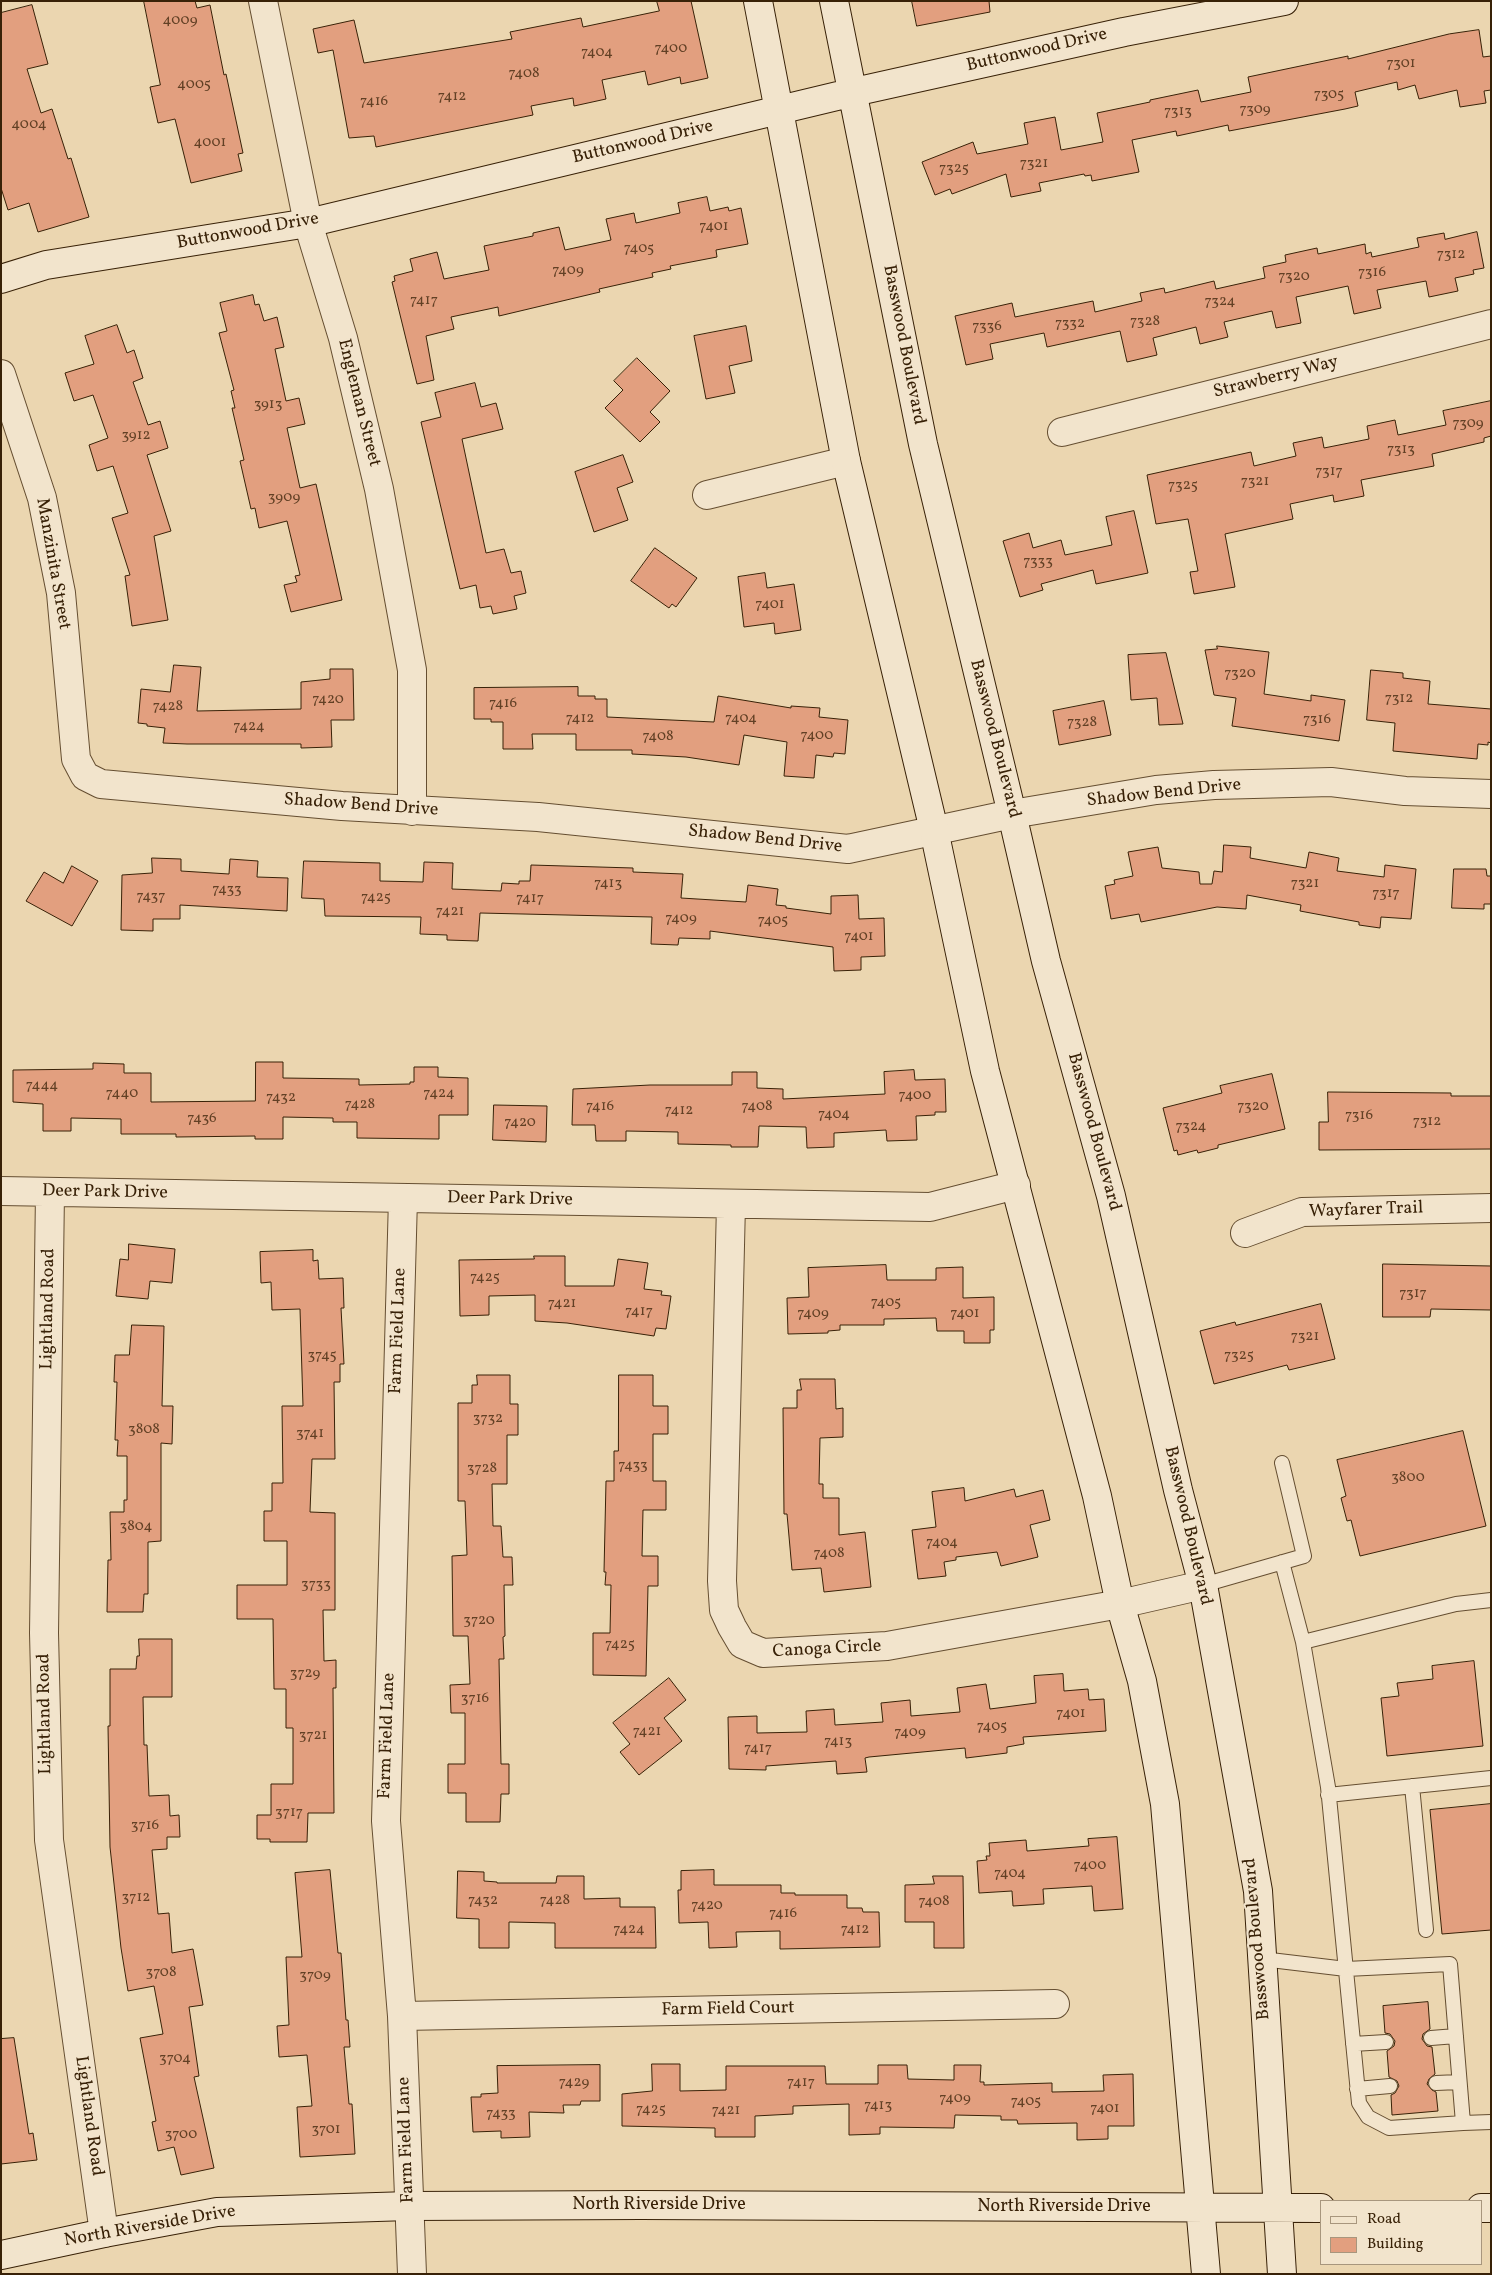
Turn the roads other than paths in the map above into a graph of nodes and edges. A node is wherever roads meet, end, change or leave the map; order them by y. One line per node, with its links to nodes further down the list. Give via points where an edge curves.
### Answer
1 (263, 1): 7 (street, Engleman Street)
2 (758, 1): 6 (street)
3 (834, 1): 5 (street, Basswood Boulevard)
4 (1284, 1): 5 (street, Buttonwood Drive, via 1124,32)
5 (854, 92): 6 (street, Buttonwood Drive); 17 (street, Basswood Boulevard, via 923,444)
6 (779, 111): 7 (street, Buttonwood Drive); 12 (street)
7 (308, 223): 8 (street, Buttonwood Drive, via 46,265); 16 (street, Engleman Street, via 343,338 379,489 412,670)
8 (1, 279)
9 (1491, 324): 11 (street, Strawberry Way)
10 (1, 374): 14 (street, Manzinita Street, via 42,498 60,593)
11 (1062, 432)
12 (846, 461): 13 (street); 18 (street)
13 (707, 495)
14 (76, 759): 16 (street, Shadow Bend Drive, via 85,776 101,784)
15 (1491, 794): 17 (street, Shadow Bend Drive, via 1404,791 1332,782 1214,785 1156,790)
16 (412, 811): 18 (street, Shadow Bend Drive, via 538,817 848,849)
17 (1012, 814): 18 (street, Shadow Bend Drive); 28 (street, Basswood Boulevard, via 1046,961 1111,1196)
18 (934, 830): 19 (street, via 985,1071)
19 (1016, 1185): 23 (street, Deer Park Drive, via 930,1207); 30 (street, via 1097,1496)
20 (1, 1191): 21 (street, Deer Park Drive)
21 (50, 1192): 22 (street, Deer Park Drive); 54 (street, Lightland Road, via 44,1633 49,1840)
22 (402, 1198): 23 (street, Deer Park Drive); 39 (street, Farm Field Lane, via 386,1821)
23 (731, 1204): 30 (street, Canoga Circle, via 722,1581 724,1610 742,1644 763,1653 887,1646)
24 (1491, 1208): 25 (street, Wayfarer Trail, via 1302,1212)
25 (1245, 1233)
26 (1282, 1463): 27 (lane, via 1304,1556)
27 (1282, 1562): 28 (lane); 31 (lane)
28 (1203, 1585): 30 (street, Canoga Circle); 36 (street, Basswood Boulevard, via 1258,1891)
29 (1491, 1600): 31 (lane, via 1456,1604)
30 (1120, 1604): 53 (street, via 1142,1680 1165,1804)
31 (1303, 1642): 34 (lane)
32 (1491, 1778): 33 (lane)
33 (1412, 1786): 34 (lane); 35 (lane)
34 (1328, 1795): 37 (lane)
35 (1426, 1930)
36 (1262, 1959): 37 (lane); 51 (street, Basswood Boulevard)
37 (1346, 1969): 40 (lane, via 1450,1964); 43 (lane)
38 (1055, 2004): 39 (street, Farm Field Court)
39 (402, 2016): 50 (street, Farm Field Lane)
40 (1456, 2036): 41 (lane); 44 (lane)
41 (1431, 2038)
42 (1386, 2042): 43 (lane)
43 (1353, 2044): 47 (lane)
44 (1460, 2082): 45 (lane); 49 (lane)
45 (1436, 2083)
46 (1390, 2086): 47 (lane)
47 (1357, 2088): 49 (lane, via 1359,2103 1368,2117 1389,2128)
48 (1491, 2122): 49 (lane)
49 (1463, 2123)
50 (409, 2206): 53 (street, North Riverside Drive); 54 (street, North Riverside Drive, via 216,2212); 56 (street, Farm Field Lane)
51 (1276, 2208): 52 (street, North Riverside Drive); 53 (street, North Riverside Drive); 58 (street, Basswood Boulevard)
52 (1320, 2208)
53 (1201, 2209): 57 (street)
54 (104, 2233): 55 (street, North Riverside Drive)
55 (1, 2255)
56 (412, 2274)
57 (1206, 2274)
58 (1282, 2274)

